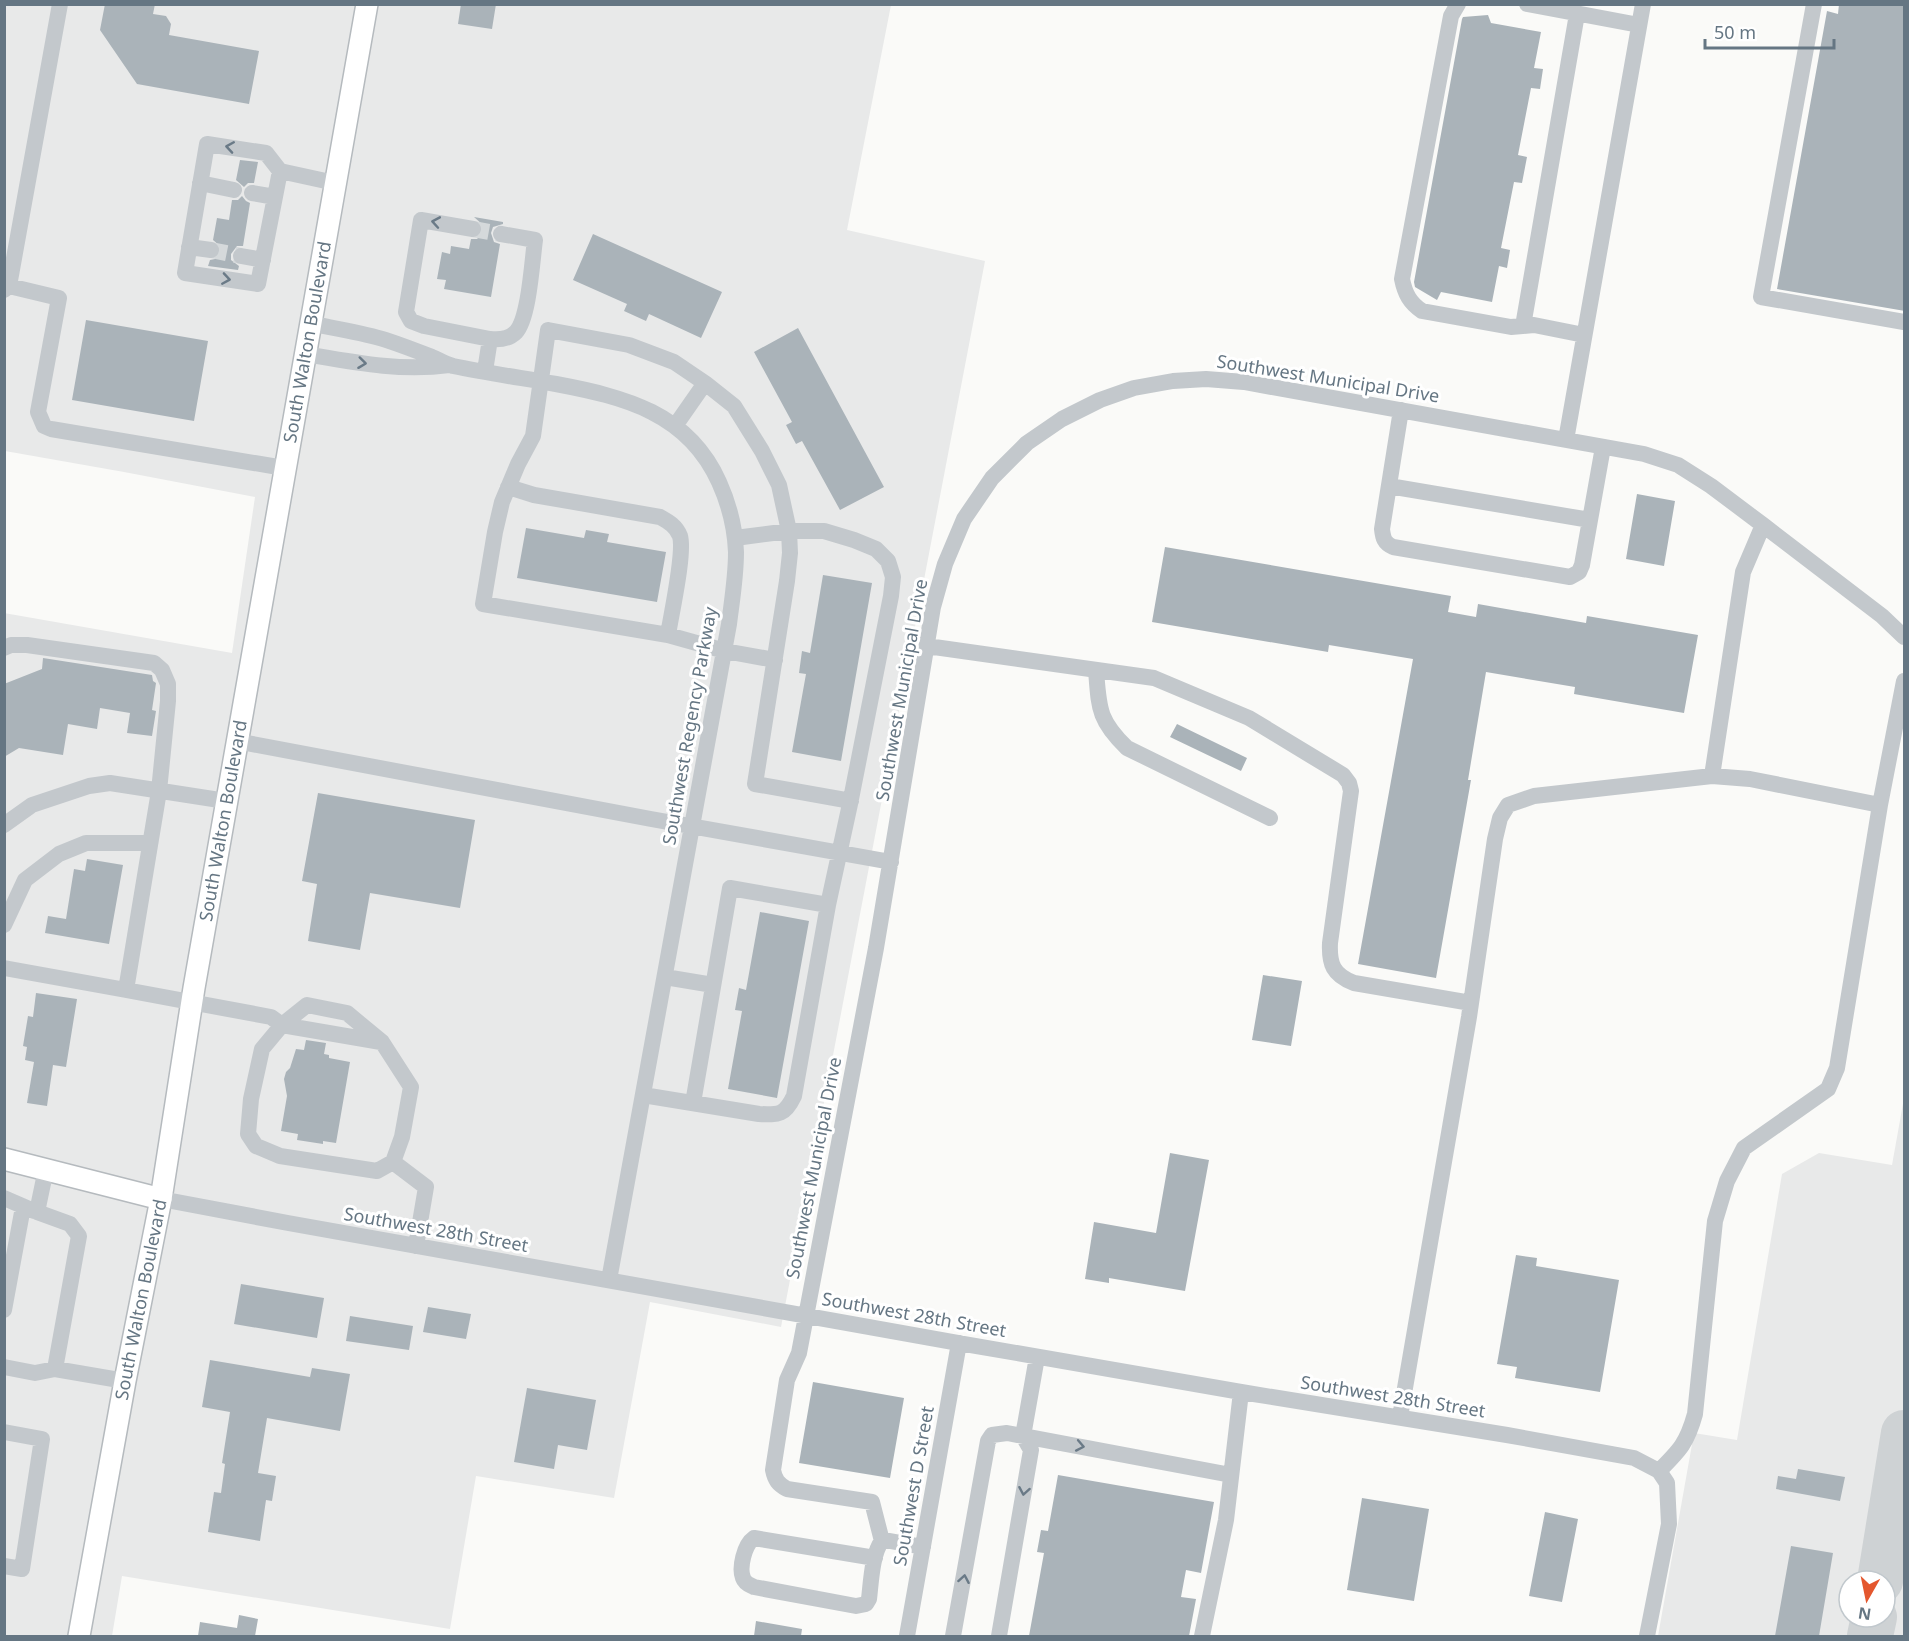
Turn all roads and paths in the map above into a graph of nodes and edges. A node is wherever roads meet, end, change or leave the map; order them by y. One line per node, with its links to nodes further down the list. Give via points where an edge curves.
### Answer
1 (60, 4): 21 (street)
2 (367, 4): 11 (main road, South Walton Boulevard)
3 (1458, 4): 24 (street, via 1451,16 1402,279 1404,289 1413,305 1422,311)
4 (1527, 4): 7 (street)
5 (1643, 4): 8 (street)
6 (1814, 4): 22 (street, via 1761,297)
7 (1576, 14): 8 (street); 24 (street)
8 (1639, 25): 25 (street)
9 (280, 171): 10 (street, one-way to 10, via 266,153 207,144); 11 (street); 14 (street)
10 (200, 183): 12 (street); 17 (street)
11 (335, 183): 23 (main road, South Walton Boulevard)
12 (234, 190)
13 (252, 193): 14 (street)
14 (275, 197): 20 (street)
15 (472, 229): 26 (street, one-way to 26, via 421,219 406,312 411,321 424,326)
16 (501, 234): 26 (street, via 535,240 523,323 502,340)
17 (189, 247): 18 (street); 20 (street, one-way to 20, via 185,273 258,284)
18 (211, 250)
19 (241, 256): 20 (street)
20 (263, 260)
21 (7, 288): 36 (street, via 59,298 38,412 44,426)
22 (1905, 322)
23 (310, 323): 27 (main road, South Walton Boulevard); 28 (street, Southwest Regency Parkway, via 387,340)
24 (1523, 326): 25 (street)
25 (1584, 335): 34 (street)
26 (490, 339): 29 (street)
27 (305, 354): 28 (street, Southwest Regency Parkway, one-way to 28, via 388,366); 36 (main road, South Walton Boulevard)
28 (450, 365): 29 (street, Southwest Regency Parkway)
29 (485, 371): 30 (street, Southwest Regency Parkway)
30 (542, 382): 31 (street, via 548,330 629,345 674,362); 33 (street, Southwest Regency Parkway, via 620,398); 38 (street, via 533,436)
31 (705, 382): 33 (street); 41 (street, via 734,406 762,451 779,485)
32 (1401, 410): 34 (street, Southwest Municipal Drive); 37 (street); 45 (street, Southwest Municipal Drive, via 1244,382 1206,379 1134,388 1100,400 1027,443 992,478 963,519 945,564)
33 (675, 426): 42 (street, Southwest Regency Parkway, via 711,464 727,499)
34 (1566, 440): 35 (street, Southwest Municipal Drive)
35 (1603, 447): 39 (street); 40 (street, Southwest Municipal Drive, via 1678,465)
36 (284, 468): 51 (main road, South Walton Boulevard)
37 (1389, 486): 39 (street); 39 (street, via 1382,529 1387,544 1534,571 1575,576 1582,565)
38 (508, 487): 43 (street, via 660,517 673,524 680,537 680,556); 43 (street, via 495,532 483,604)
39 (1590, 520)
40 (1763, 525): 44 (street, Southwest Municipal Drive); 52 (street, via 1743,572)
41 (789, 531): 42 (street); 48 (street, via 787,581); 55 (street, via 824,531 876,549 888,561 893,577)
42 (735, 538): 47 (street, Southwest Regency Parkway, via 735,581)
43 (668, 635): 47 (street)
44 (1905, 637)
45 (927, 646): 49 (street); 62 (street, Southwest Municipal Drive)
46 (4, 648): 53 (street, via 27,645 153,663 162,670 168,684 168,701)
47 (724, 651): 48 (street); 59 (street, Southwest Regency Parkway)
48 (775, 660): 55 (street, via 755,784)
49 (1096, 670): 57 (street, via 1098,706 1112,734 1127,748); 70 (street, via 1154,678 1198,696 1249,718 1343,776 1351,791 1330,943 1329,957 1334,969 1342,979 1354,983)
50 (1905, 681): 56 (street)
51 (236, 741): 54 (main road, South Walton Boulevard); 59 (street)
52 (1713, 776): 56 (street); 70 (street, via 1533,796 1508,805 1495,839)
53 (159, 791): 54 (street); 58 (street, via 110,783 89,786 32,805); 60 (street)
54 (226, 801): 69 (main road, South Walton Boulevard)
55 (851, 801): 61 (street)
56 (1880, 805): 94 (street, via 1837,1068 1828,1089 1744,1148 1727,1181 1715,1221 1695,1414 1680,1450)
57 (1270, 818)
58 (4, 825)
59 (692, 826): 61 (street); 66 (street, Southwest Regency Parkway)
60 (150, 843): 64 (street, via 86,843 59,854 25,880); 68 (street)
61 (839, 852): 62 (street); 63 (street)
62 (891, 862): 84 (street, Southwest Municipal Drive)
63 (828, 904): 67 (street, via 730,888); 74 (street, via 794,1096 788,1108 776,1115)
64 (4, 926)
65 (4, 968): 68 (street)
66 (665, 977): 67 (street); 73 (street, Southwest Regency Parkway)
67 (713, 986): 74 (street)
68 (126, 990): 69 (street)
69 (191, 1002): 71 (street, via 271,1017); 79 (main road, South Walton Boulevard)
70 (1471, 1004): 91 (street)
71 (282, 1025): 72 (street); 72 (street, via 307,1005 346,1013); 76 (street, via 262,1049 251,1099 248,1134 256,1146 280,1156 377,1171)
72 (382, 1042): 76 (street, via 411,1087)
73 (643, 1095): 74 (street); 82 (street, Southwest Regency Parkway)
74 (693, 1103)
75 (4, 1159): 77 (main road)
76 (393, 1162): 81 (street, via 426,1187)
77 (46, 1169): 79 (main road); 80 (street)
78 (4, 1197): 80 (street)
79 (161, 1198): 81 (street, Southwest 28th Street); 89 (main road, South Walton Boulevard)
80 (30, 1210): 83 (street); 88 (street, via 70,1224 79,1236)
81 (416, 1246): 82 (street, Southwest 28th Street)
82 (609, 1280): 84 (street, Southwest 28th Street)
83 (4, 1310)
84 (806, 1316): 85 (street, Southwest 28th Street); 96 (street, Southwest Municipal Drive, via 799,1353 787,1380 773,1470 775,1479 787,1489 872,1502)
85 (959, 1343): 86 (street, Southwest 28th Street); 97 (street, Southwest D Street)
86 (1038, 1357): 90 (street, Southwest 28th Street); 93 (street)
87 (4, 1367): 88 (street, via 34,1373)
88 (55, 1369): 89 (street)
89 (125, 1381): 100 (main road, South Walton Boulevard)
90 (1241, 1392): 91 (street, Southwest 28th Street); 95 (street)
91 (1400, 1417): 94 (street, Southwest 28th Street, via 1634,1458)
92 (4, 1432): 99 (street, via 42,1439 22,1569)
93 (1023, 1436): 95 (street, one-way to 95); 102 (street, one-way to 93, via 988,1441 992,1435); 103 (street, one-way to 103, via 1031,1450)
94 (1659, 1471): 105 (street, via 1667,1483 1669,1524)
95 (1231, 1475): 104 (street, via 1226,1520)
96 (882, 1541): 97 (street); 98 (street, via 876,1547)
97 (923, 1547): 101 (street, Southwest D Street)
98 (875, 1558): 98 (street, via 869,1599 856,1606 754,1587 747,1584 742,1570 746,1547 754,1538)
99 (4, 1566)
100 (79, 1636)
101 (908, 1636)
102 (953, 1636)
103 (999, 1636)
104 (1202, 1636)
105 (1647, 1636)

